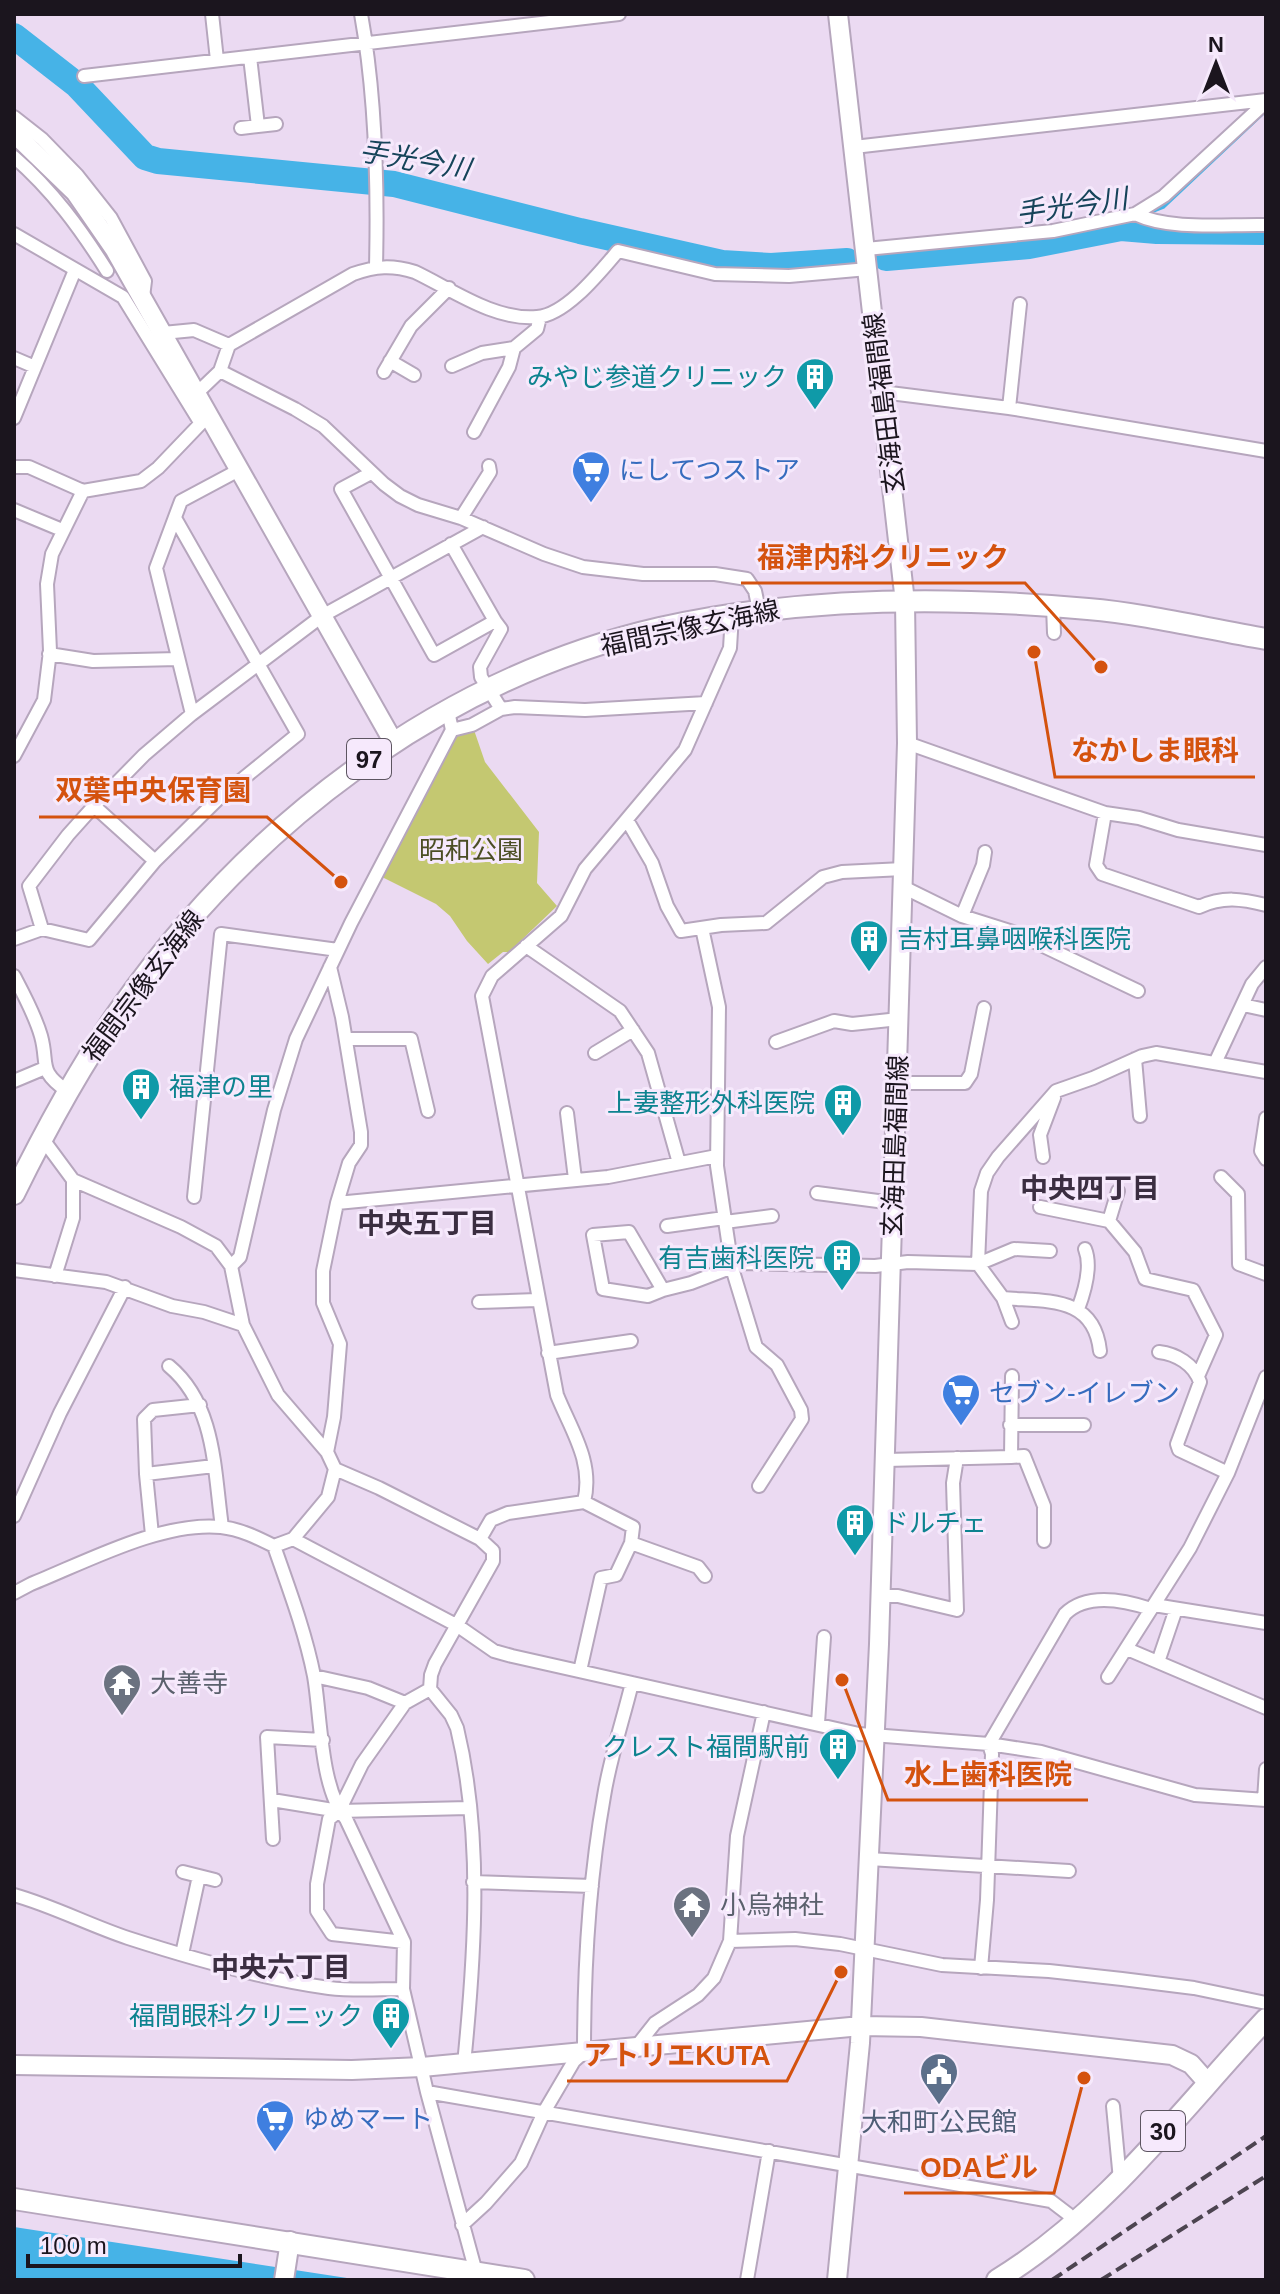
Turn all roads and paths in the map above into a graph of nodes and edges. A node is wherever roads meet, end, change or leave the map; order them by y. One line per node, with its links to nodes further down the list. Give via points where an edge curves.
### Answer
1 (212, 14): 8 (street)
2 (361, 14): 6 (street)
3 (619, 14): 5 (street)
4 (838, 14): 16 (main road, 玄海田島福間線)
5 (604, 15): 6 (street)
6 (366, 43): 7 (street); 23 (street, via 377,182)
7 (250, 57): 8 (street); 13 (street)
8 (217, 60): 9 (street)
9 (84, 76)
10 (1266, 101): 16 (street); 18 (street, via 1164,196)
11 (14, 117): 28 (street, via 68,166 111,218 145,281)
12 (276, 124): 13 (street)
13 (258, 126): 14 (street)
14 (241, 128)
15 (14, 133): 22 (main road, via 75,192)
16 (854, 147): 21 (main road, 玄海田島福間線)
17 (14, 157): 22 (street)
18 (1135, 214): 19 (street, via 1172,223); 21 (street, via 1029,235)
19 (1266, 225)
20 (14, 234): 25 (street)
21 (866, 249): 24 (main road, 玄海田島福間線)
22 (115, 261): 26 (street); 28 (main road)
23 (376, 266): 27 (street, via 415,272); 32 (street)
24 (868, 269): 30 (street, via 773,277 715,274 618,251 593,282); 39 (main road, 玄海田島福間線)
25 (75, 270): 26 (street); 36 (street)
26 (91, 280): 43 (street, via 123,297)
27 (449, 288): 30 (street, via 498,311); 38 (street, via 411,326 387,367)
28 (143, 297): 31 (main road)
29 (1020, 304): 41 (street)
30 (540, 317): 33 (street, via 537,329)
31 (163, 333): 32 (street, via 194,330); 40 (main road)
32 (229, 345): 37 (street)
33 (514, 348): 35 (street, via 482,353); 44 (street)
34 (14, 358): 36 (street)
35 (452, 366)
36 (35, 367): 42 (street)
37 (220, 371): 40 (street); 49 (street, via 323,426)
38 (414, 375)
39 (882, 392): 41 (street); 58 (main road, 玄海田島福間線)
40 (196, 394): 43 (main road)
41 (1009, 408): 45 (street)
42 (14, 418)
43 (204, 420): 48 (main road); 50 (street, via 141,481)
44 (474, 432)
45 (1266, 451)
46 (489, 466): 53 (street)
47 (14, 467): 50 (street, via 29,467)
48 (239, 470): 52 (street, via 181,501); 62 (main road)
49 (371, 473): 53 (street, via 400,496); 57 (street, via 341,489)
50 (83, 491): 55 (street)
51 (14, 510): 55 (street)
52 (175, 518): 67 (street, via 156,568); 68 (street)
53 (461, 518): 54 (street)
54 (483, 527): 56 (street); 60 (street, via 583,567 747,579)
55 (62, 530): 66 (street, via 47,584)
56 (451, 544): 57 (street); 63 (street)
57 (391, 578): 62 (street); 63 (street, via 434,655)
58 (905, 602): 59 (main road, 福間宗像玄海線 / 97); 60 (main road, 福間宗像玄海線 / 97); 75 (main road, 玄海田島福間線)
59 (1053, 606): 64 (street); 65 (main road, 福間宗像玄海線 / 97)
60 (759, 610): 61 (main road, 福間宗像玄海線 / 97)
61 (732, 615): 69 (main road, 福間宗像玄海線 / 97, via 619,639); 70 (street, via 730,648)
62 (322, 616): 68 (street); 74 (main road)
63 (495, 621): 69 (street, via 501,629 480,667)
64 (1054, 633)
65 (1266, 639)
66 (49, 654): 67 (street, via 93,661); 76 (street, via 44,700)
67 (178, 659): 72 (street)
68 (258, 663): 72 (street); 82 (street, via 298,734 218,799)
69 (490, 688): 71 (street); 73 (main road, 福間宗像玄海線 / 97)
70 (706, 703): 71 (street); 79 (street, via 685,750)
71 (501, 709): 73 (street, via 472,725)
72 (192, 714): 77 (street)
73 (450, 721): 74 (main road, 福間宗像玄海線 / 97); 92 (street)
74 (394, 743): 111 (main road, 福間宗像玄海線 / 97, via 315,801 211,897 143,979)
75 (907, 743): 78 (street); 83 (main road, 玄海田島福間線)
76 (15, 754)
77 (94, 806): 82 (street); 88 (street, via 29,886)
78 (1105, 813): 80 (street); 84 (street, via 1096,865 1102,874 1199,907 1230,898)
79 (627, 820): 87 (street, via 681,931); 91 (street, via 585,869 561,916)
80 (1266, 846)
81 (985, 852): 85 (street)
82 (155, 861): 88 (street, via 89,940)
83 (903, 878): 85 (street); 87 (street, via 842,872 823,877 766,923); 100 (main road, 玄海田島福間線)
84 (1266, 905)
85 (962, 916): 96 (street, via 1016,933)
86 (223, 920): 89 (street)
87 (702, 928): 118 (street, via 719,1007)
88 (42, 929): 90 (street)
89 (221, 934): 92 (street); 129 (street)
90 (14, 939)
91 (526, 946): 101 (street, via 620,1011); 125 (street, via 492,976 482,996)
92 (338, 950): 93 (street)
93 (330, 967): 102 (street); 141 (street, via 296,1039 240,1257)
94 (1266, 967): 97 (street)
95 (14, 976): 107 (street, via 42,1037)
96 (1138, 991)
97 (1243, 1005): 99 (street); 106 (street)
98 (984, 1008): 110 (street, via 965,1083)
99 (1266, 1010)
100 (899, 1019): 103 (street, via 834,1021); 110 (main road, 玄海田島福間線)
101 (633, 1030): 104 (street); 121 (street, via 648,1053)
102 (346, 1039): 113 (street, via 411,1039); 130 (street, via 361,1145 349,1163)
103 (776, 1042)
104 (595, 1053)
105 (1135, 1059): 106 (street, via 1156,1053); 112 (street); 115 (street)
106 (1215, 1063): 108 (street)
107 (45, 1068): 109 (street); 111 (street)
108 (1266, 1072)
109 (14, 1081)
110 (897, 1083): 131 (main road, 玄海田島福間線)
111 (67, 1091): 117 (main road, 福間宗像玄海線 / 97)
112 (1056, 1091): 119 (street, via 1040,1135); 139 (street, via 987,1173 981,1191)
113 (428, 1111)
114 (567, 1113): 123 (street)
115 (1140, 1116)
116 (1266, 1118): 120 (street, via 1261,1151)
117 (42, 1138): 124 (street); 128 (main road, 福間宗像玄海線 / 97)
118 (717, 1156): 121 (street); 134 (street)
119 (1043, 1157)
120 (1266, 1159)
121 (679, 1163): 123 (street)
122 (1221, 1177): 144 (street, via 1238,1194 1239,1264)
123 (575, 1179): 125 (street)
124 (73, 1180): 141 (street, via 216,1246); 145 (street, via 73,1218)
125 (516, 1186): 130 (street); 149 (street)
126 (1118, 1191): 135 (street)
127 (817, 1193): 131 (street)
128 (14, 1194)
129 (194, 1197)
130 (337, 1203): 165 (street, via 323,1271 323,1303 340,1344)
131 (893, 1203): 140 (main road, 玄海田島福間線)
132 (1040, 1207): 135 (street)
133 (772, 1216): 134 (street)
134 (724, 1220): 136 (street); 142 (street)
135 (1109, 1221): 160 (street, via 1135,1252 1145,1279 1193,1290 1216,1335)
136 (667, 1226)
137 (1085, 1249): 151 (street, via 1087,1269)
138 (1050, 1251): 139 (street, via 1014,1249)
139 (978, 1264): 140 (street); 148 (street)
140 (891, 1265): 142 (street, via 743,1263); 168 (main road, 玄海田島福間線)
141 (231, 1266): 153 (street)
142 (732, 1268): 147 (street); 173 (street, via 756,1347 777,1365 801,1410 802,1419)
143 (14, 1270): 145 (street)
144 (1266, 1274)
145 (55, 1276): 146 (street)
146 (125, 1287): 153 (street); 175 (street)
147 (663, 1290): 147 (street, via 629,1232 593,1235 603,1289 648,1296)
148 (1003, 1298): 151 (street); 152 (street)
149 (537, 1300): 150 (street); 157 (street)
150 (479, 1302)
151 (1078, 1309): 155 (street, via 1096,1332)
152 (1012, 1322)
153 (243, 1325): 165 (street, via 278,1395)
154 (631, 1341): 157 (street)
155 (1100, 1351)
156 (1159, 1352): 160 (street, via 1176,1354)
157 (548, 1353): 174 (street, via 557,1395 583,1452)
158 (169, 1366): 162 (street)
159 (1012, 1376): 163 (street)
160 (1198, 1376): 171 (street, via 1200,1388 1177,1444 1179,1450)
161 (1266, 1377): 171 (street)
162 (200, 1405): 169 (street); 172 (street, via 148,1414 143,1427)
163 (1010, 1425): 164 (street); 166 (street)
164 (1084, 1425)
165 (327, 1452): 170 (street)
166 (1011, 1457): 167 (street); 180 (street, via 1024,1456 1044,1506)
167 (957, 1458): 168 (street); 185 (street, via 957,1610)
168 (886, 1460): 185 (main road, 玄海田島福間線)
169 (214, 1466): 172 (street); 176 (street)
170 (335, 1469): 178 (street, via 328,1497); 179 (street)
171 (1228, 1473): 186 (street)
172 (146, 1474): 177 (street)
173 (759, 1486)
174 (584, 1502): 179 (street, via 508,1513 491,1520); 181 (street, via 633,1527)
175 (14, 1516)
176 (222, 1527): 177 (street); 182 (street)
177 (152, 1535): 184 (street)
178 (293, 1539): 182 (street); 189 (street)
179 (480, 1539): 189 (street, via 493,1551 493,1561)
180 (1044, 1541)
181 (631, 1543): 183 (street, via 698,1567); 193 (street, via 616,1575 601,1578)
182 (274, 1546): 194 (street, via 303,1626)
183 (705, 1576)
184 (14, 1593)
185 (881, 1596): 202 (main road, 玄海田島福間線)
186 (1153, 1607): 187 (street); 191 (street); 204 (street, via 1075,1603)
187 (1176, 1609): 188 (street); 192 (street)
188 (1266, 1623)
189 (458, 1626): 193 (street, via 494,1651); 197 (street, via 435,1664)
190 (824, 1637): 201 (street)
191 (1127, 1649): 192 (street); 195 (street)
192 (1158, 1662): 199 (street)
193 (580, 1671): 196 (street)
194 (314, 1676): 198 (street); 203 (street)
195 (1108, 1677)
196 (632, 1683): 200 (street); 218 (street, via 604,1793)
197 (430, 1689): 198 (street); 208 (street, via 457,1728)
198 (405, 1703): 209 (street, via 362,1764)
199 (1266, 1708)
200 (764, 1712): 201 (street); 220 (street, via 737,1836)
201 (818, 1723): 202 (street)
202 (875, 1735): 204 (street); 211 (main road, 玄海田島福間線)
203 (323, 1740): 206 (street, via 267,1737); 209 (street)
204 (989, 1744): 207 (street, via 1079,1761 1195,1795); 212 (street)
205 (1266, 1769): 207 (street)
206 (272, 1800): 209 (street); 210 (street)
207 (1265, 1800)
208 (469, 1808): 209 (street); 217 (street)
209 (339, 1811): 221 (street); 221 (street, via 329,1819 317,1911 332,1934)
210 (273, 1839)
211 (869, 1859): 212 (street); 222 (main road, 玄海田島福間線)
212 (988, 1867): 213 (street); 224 (street)
213 (1069, 1871)
214 (183, 1872): 215 (street)
215 (199, 1876): 216 (street); 223 (street)
216 (215, 1880)
217 (473, 1882): 218 (street); 231 (street)
218 (592, 1886): 230 (street)
219 (14, 1895): 223 (street)
220 (730, 1941): 222 (street, via 795,1939); 229 (street, via 714,1978 655,2023)
221 (404, 1942): 225 (street)
222 (864, 1948): 224 (street, via 928,1963); 228 (main road, 玄海田島福間線)
223 (182, 1954): 225 (street, via 331,1988)
224 (981, 1968): 226 (street, via 1194,1988)
225 (403, 1989): 233 (street)
226 (1266, 2003)
227 (1266, 2019): 234 (main road, 30)
228 (861, 2026): 229 (main road); 234 (main road, via 921,2027 1172,2055 1191,2064); 239 (main road, 玄海田島福間線)
229 (636, 2047): 230 (main road)
230 (584, 2052): 231 (main road); 237 (street)
231 (464, 2064): 233 (main road)
232 (14, 2065): 233 (main road)
233 (422, 2067): 235 (street)
234 (1207, 2082): 240 (main road, 30)
235 (427, 2092): 237 (street); 243 (street)
236 (1113, 2106): 240 (street)
237 (544, 2112): 238 (street); 243 (street, via 521,2163)
238 (769, 2151): 239 (street); 248 (street)
239 (849, 2165): 242 (street, via 1051,2201); 249 (main road, 玄海田島福間線)
240 (1120, 2180): 242 (main road, 30)
241 (14, 2199): 244 (main road)
242 (1074, 2224): 250 (main road, 30)
243 (462, 2225): 245 (street)
244 (289, 2250): 245 (main road); 246 (main road)
245 (477, 2276): 247 (main road)
246 (284, 2280)
247 (524, 2280)
248 (747, 2280)
249 (837, 2280)
250 (997, 2280)

